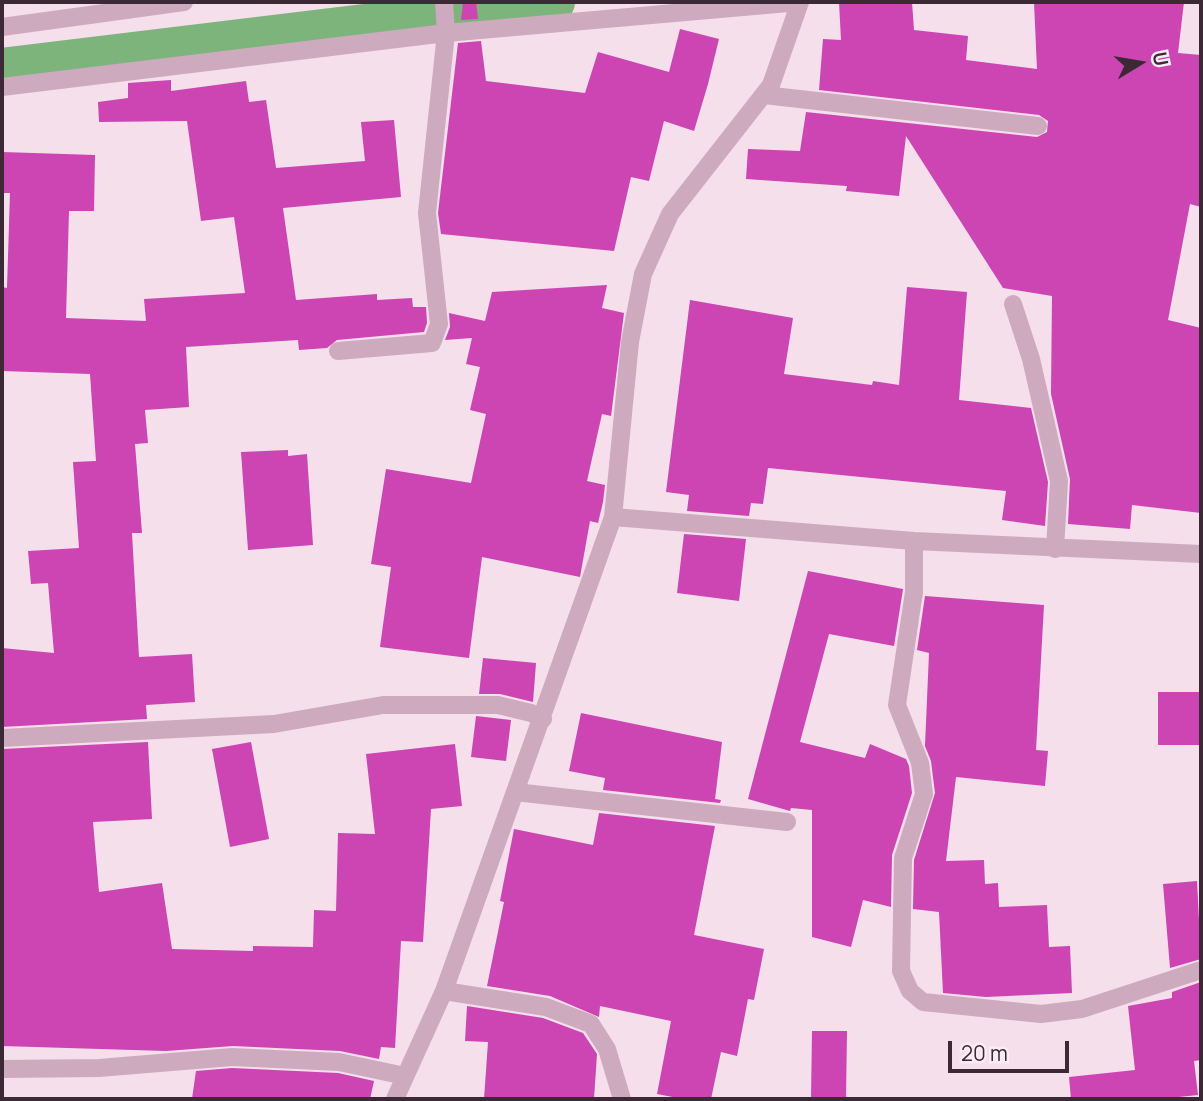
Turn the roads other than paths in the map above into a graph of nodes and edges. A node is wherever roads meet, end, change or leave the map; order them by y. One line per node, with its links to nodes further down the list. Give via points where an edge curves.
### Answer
1 (184, 2): 4 (street)
2 (800, 2): 3 (street); 6 (street)
3 (445, 18): 5 (street); 9 (street, via 427,213 439,324 432,343)
4 (2, 27)
5 (2, 87)
6 (764, 95): 7 (street); 10 (street, via 670,214 643,274 630,342)
7 (1038, 126)
8 (1013, 304): 12 (street, via 1031,359 1059,481)
9 (338, 351)
10 (612, 517): 11 (street); 14 (street)
11 (914, 541): 12 (street); 18 (street, via 914,592 897,705 920,763 924,794 903,858 901,971 910,990 923,1002 1041,1014 1082,1009)
12 (1055, 549): 13 (street)
13 (1201, 554)
14 (543, 719): 15 (street, via 498,705 383,705 274,724); 16 (street)
15 (2, 738)
16 (515, 792): 17 (street); 19 (street)
17 (787, 822)
18 (1201, 970)
19 (444, 991): 21 (street); 23 (street, via 546,1007 591,1024 607,1049)
20 (2, 1069): 21 (street, via 99,1068 232,1057 339,1062)
21 (405, 1076): 22 (street)
22 (395, 1099)
23 (622, 1099)

